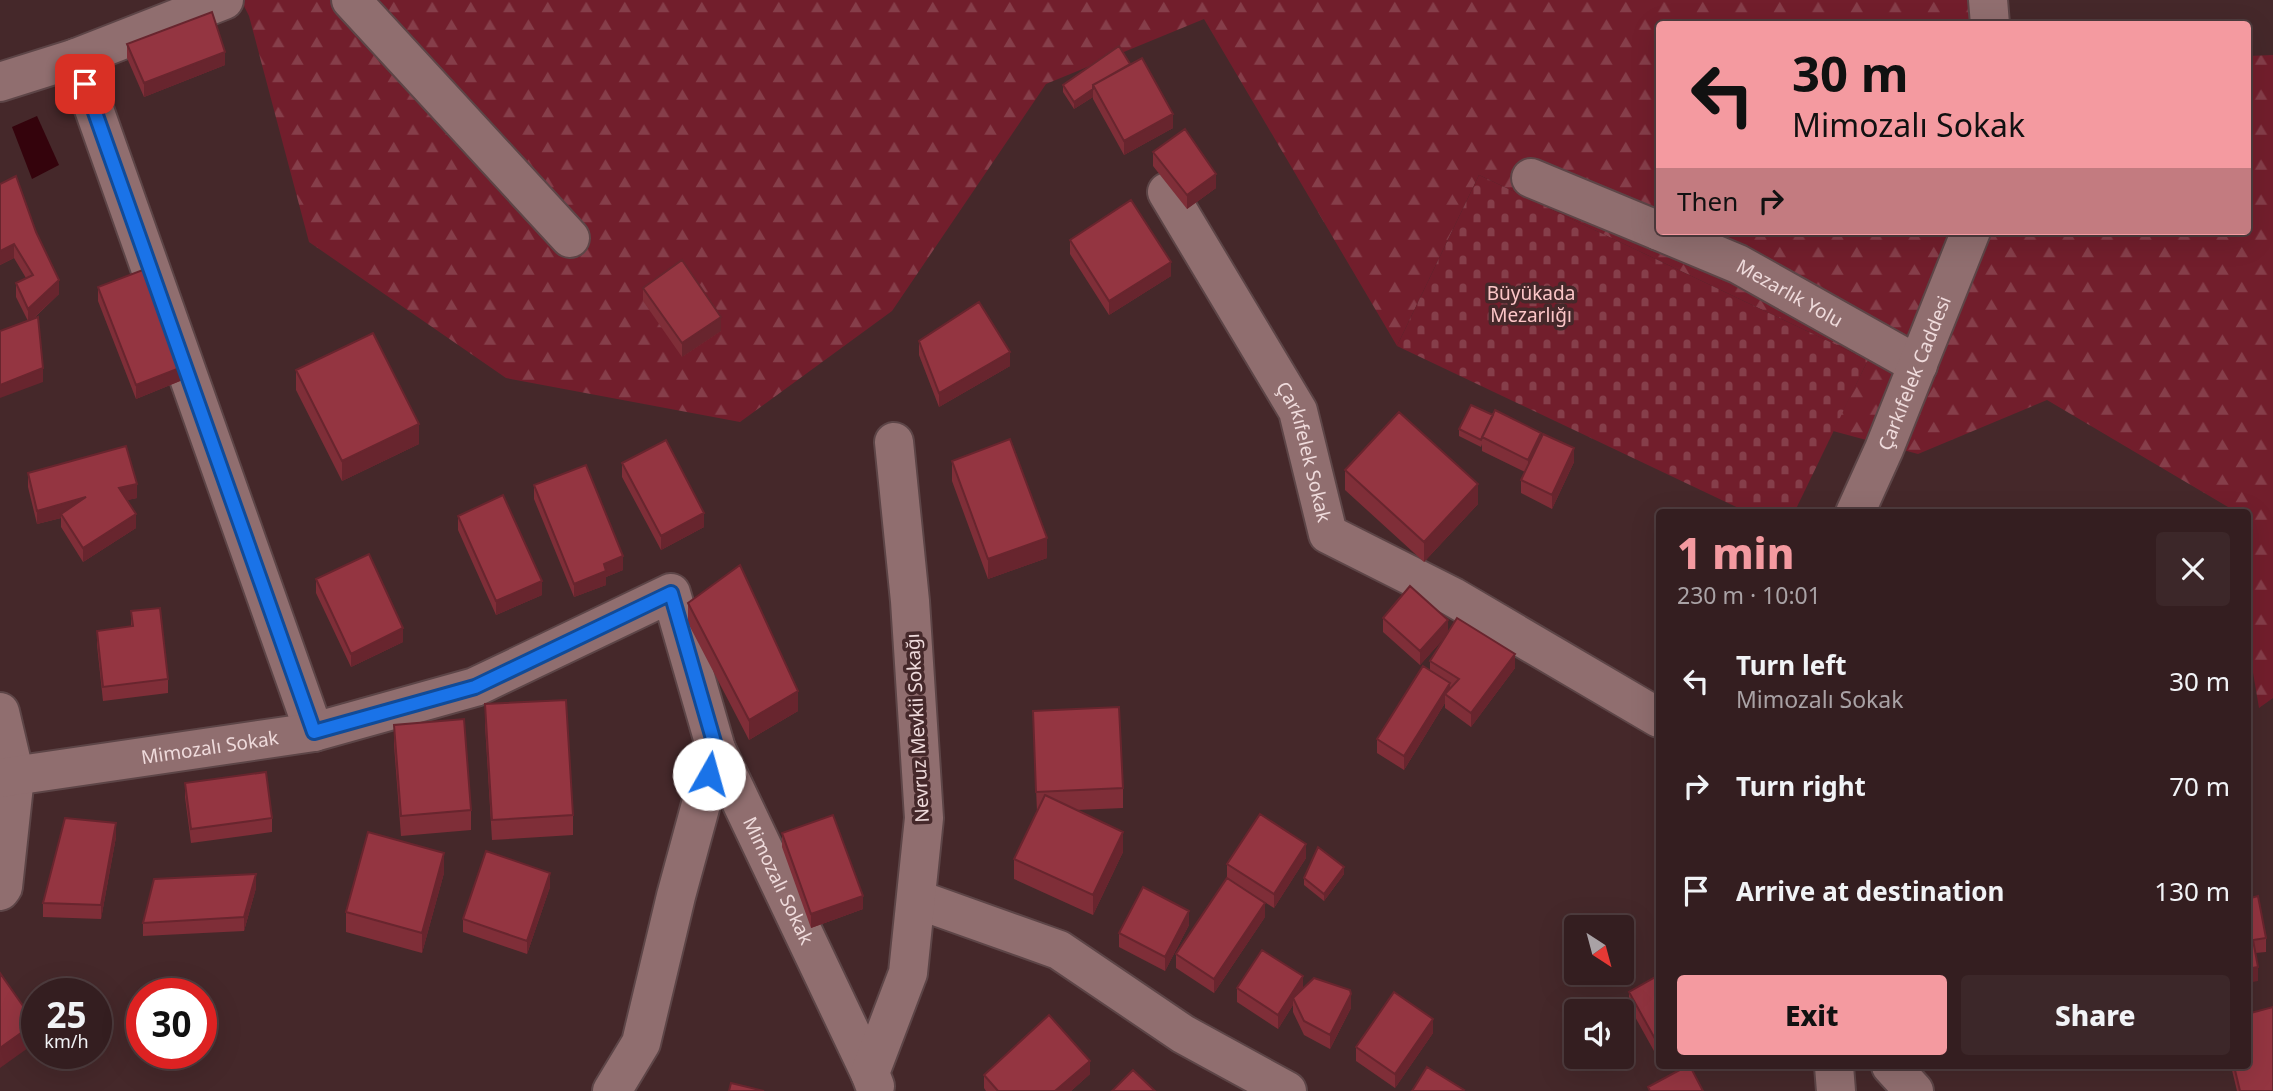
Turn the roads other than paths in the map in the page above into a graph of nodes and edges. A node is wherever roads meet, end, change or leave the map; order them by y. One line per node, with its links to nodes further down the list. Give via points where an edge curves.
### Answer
1 (225, 0): 5 (street)
2 (351, 0): 12 (street)
3 (1988, 0): 4 (street)
4 (1990, 21)
5 (76, 58): 6 (street); 18 (street)
6 (0, 82)
7 (1531, 178): 9 (street, Mezarlık Yolu)
8 (1167, 192): 17 (street, Çarkıfelek Sokak, via 1298,411 1328,534 1453,597)
9 (1656, 230)
10 (1669, 235): 13 (street, Mezarlık Yolu, via 1738,264)
11 (1969, 235): 13 (street, Çarkıfelek Caddesi)
12 (570, 238)
13 (1918, 365): 15 (street, Çarkıfelek Caddesi)
14 (894, 442): 22 (street, Nevruz Mevkii Sokağı, via 924,818)
15 (1857, 509)
16 (0, 712): 20 (street)
17 (1656, 716)
18 (314, 732): 19 (street, Mimozalı Sokak, via 475,687 671,593); 20 (street, Mimozalı Sokak)
19 (716, 749): 25 (street, Mimozalı Sokak); 26 (street, via 641,1043)
20 (8, 777): 21 (street)
21 (0, 891)
22 (916, 900): 25 (street, Nevruz Mevkii Sokağı, via 908,973); 27 (street, via 1059,950 1182,1034)
23 (1834, 1069): 28 (street)
24 (1894, 1069): 29 (street)
25 (873, 1082)
26 (612, 1091)
27 (1287, 1091)
28 (1836, 1091)
29 (1914, 1091)

